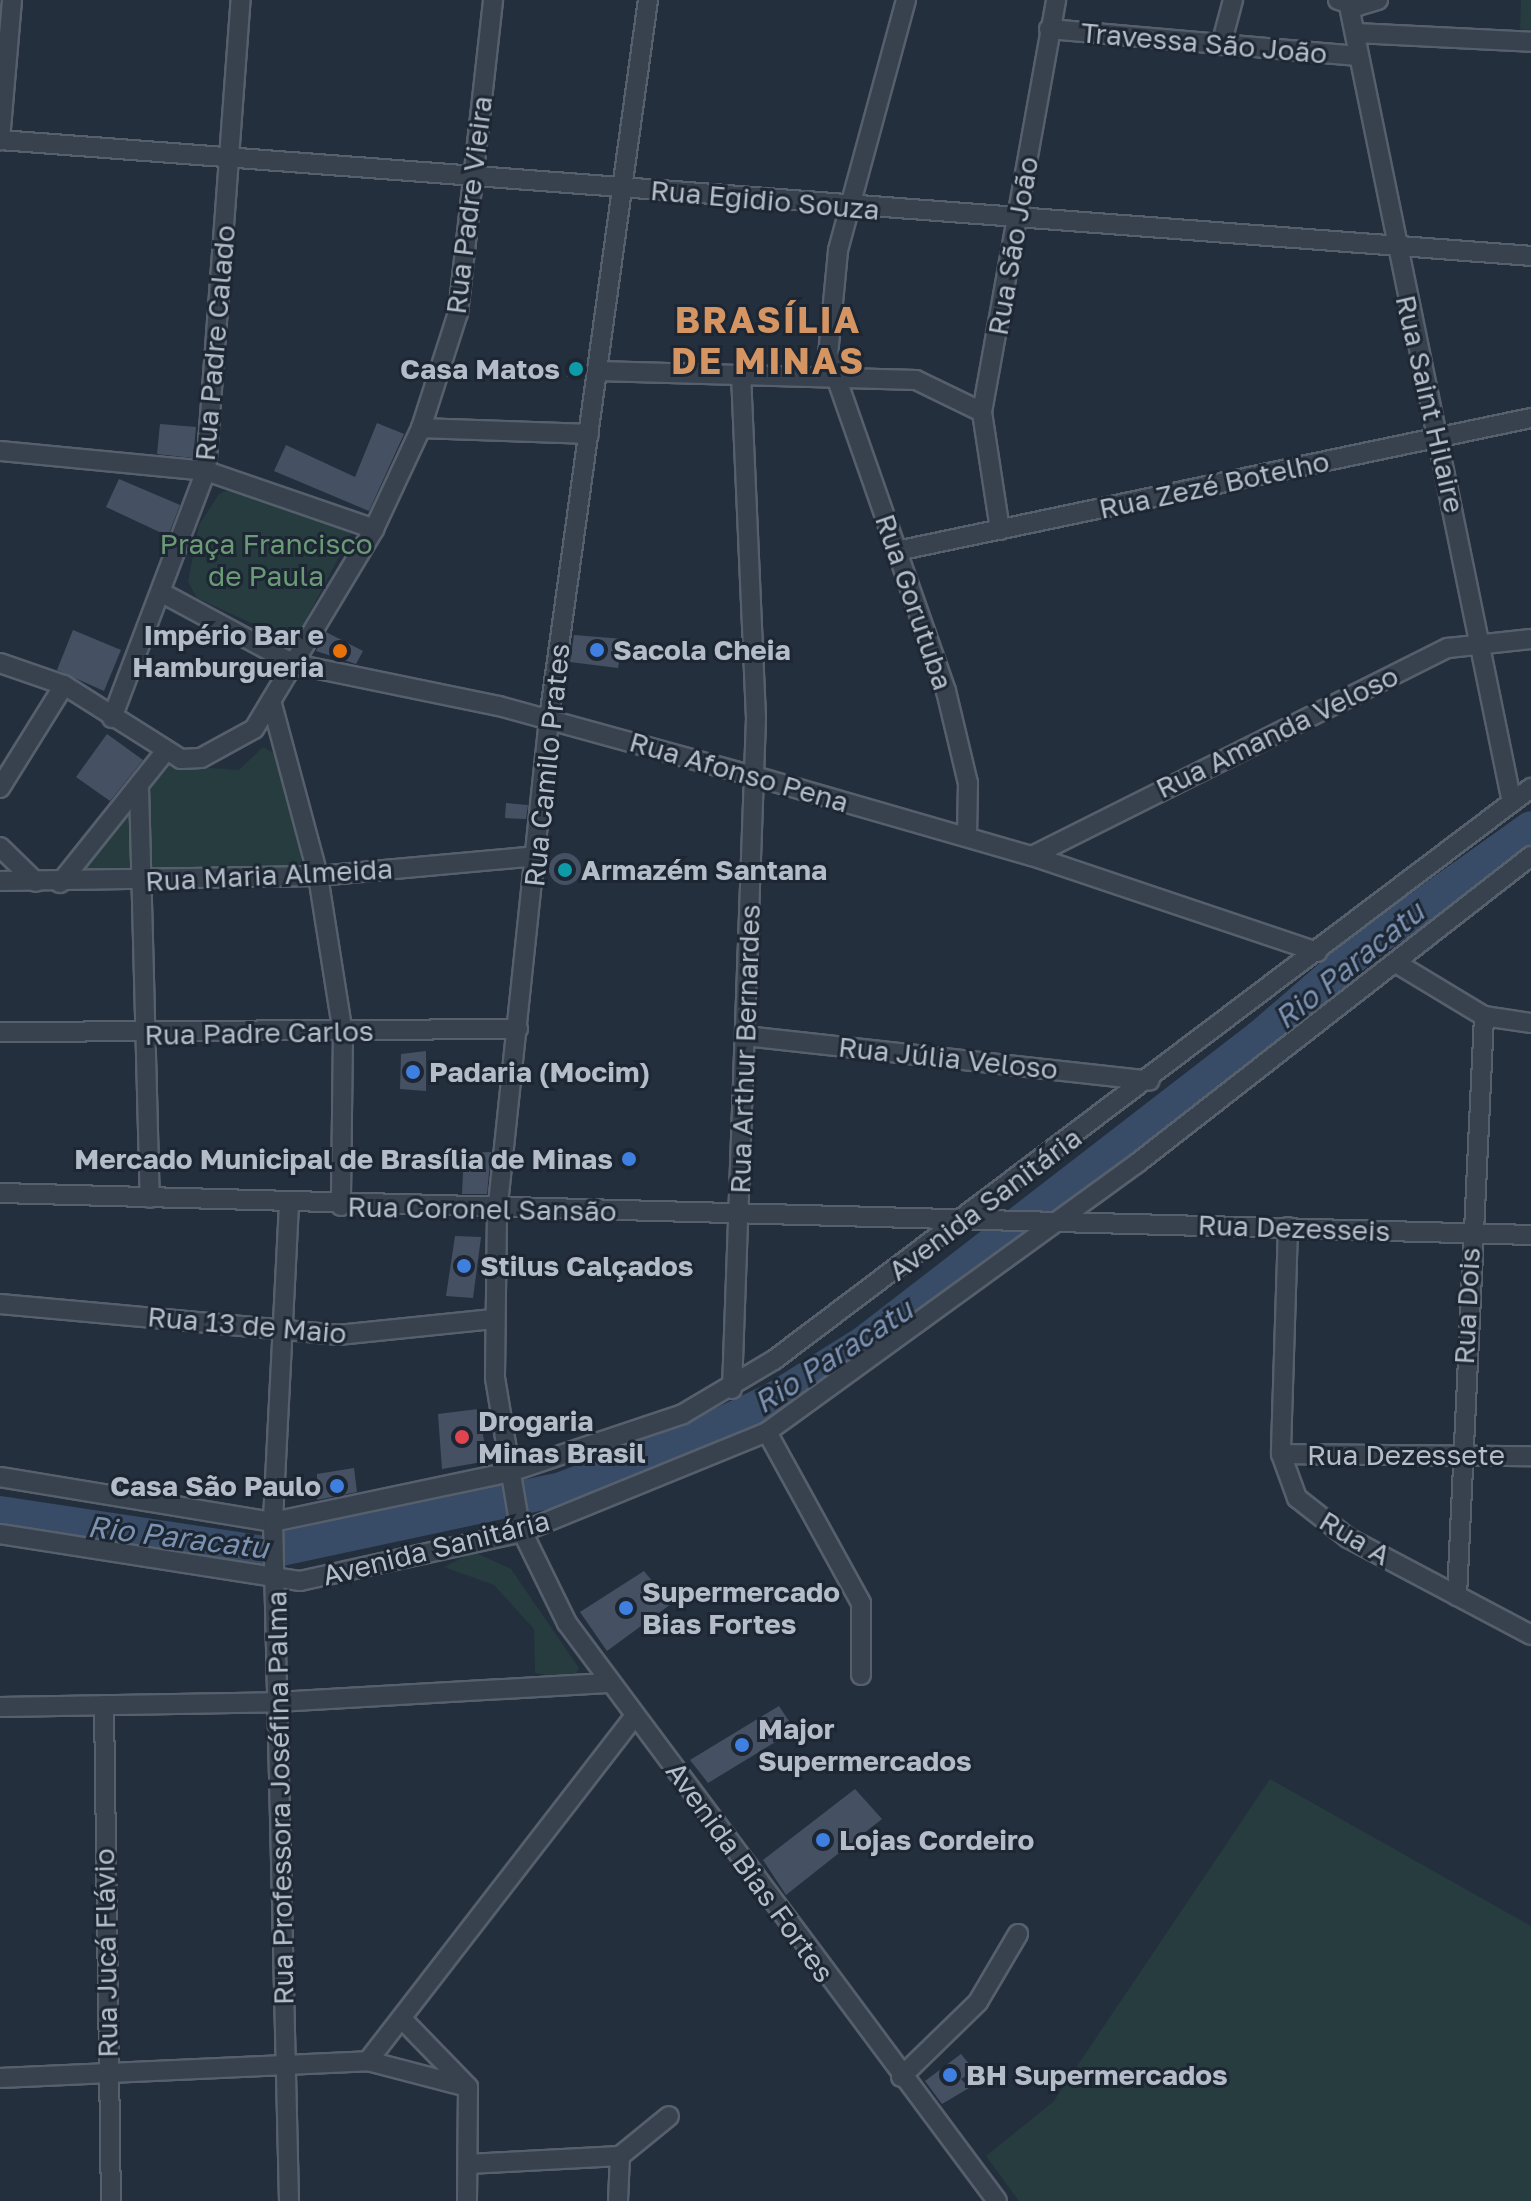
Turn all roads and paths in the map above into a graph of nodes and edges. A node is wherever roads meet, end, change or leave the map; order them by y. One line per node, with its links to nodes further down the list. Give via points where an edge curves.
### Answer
1 (12, 0): 15 (street)
2 (241, 0): 16 (street, Rua Padre Calado)
3 (493, 0): 17 (street, Rua Padre Vieira)
4 (648, 0): 18 (street, Rua Camilo Prates)
5 (906, 0): 19 (street, Rua Gorutuba)
6 (1056, 0): 10 (street, Rua São João)
7 (1233, 0): 13 (street)
8 (1378, 0): 9 (street)
9 (1343, 3): 11 (street, Rua Saint Hilaire)
10 (1049, 29): 13 (street, Travessa São João); 20 (street, Rua São João)
11 (1356, 33): 12 (street); 14 (street, Rua Saint Hilaire)
12 (1531, 42)
13 (1221, 45): 14 (street, Travessa São João)
14 (1358, 56): 21 (street, Rua Saint Hilaire)
15 (0, 140): 16 (street, Rua Egidio Souza)
16 (230, 162): 17 (street, Rua Egidio Souza); 32 (street, Rua Padre Calado)
17 (474, 177): 18 (street, Rua Egidio Souza); 28 (street, Rua Padre Vieira, via 458,313)
18 (622, 188): 19 (street, Rua Egidio Souza); 23 (street, Rua Camilo Prates)
19 (848, 209): 20 (street, Rua Egidio Souza); 25 (street, Rua Gorutuba, via 829,302)
20 (1020, 216): 21 (street, Rua Egidio Souza); 26 (street, Rua São João)
21 (1395, 249): 22 (street, Rua Egidio Souza); 30 (street, Rua Saint Hilaire)
22 (1531, 256)
23 (598, 371): 24 (street); 29 (street, Rua Camilo Prates)
24 (741, 374): 25 (street); 46 (street, Rua Arthur Bernardes)
25 (831, 374): 26 (street, via 931,384); 35 (street, Rua Gorutuba)
26 (982, 412): 34 (street, Rua São João)
27 (1531, 418): 30 (street, Rua Zezé Botelho)
28 (421, 428): 29 (street); 33 (street, Rua Padre Vieira)
29 (589, 434): 44 (street, Rua Camilo Prates)
30 (1436, 438): 34 (street, Rua Zezé Botelho); 38 (street, Rua Saint Hilaire)
31 (0, 451): 32 (street)
32 (206, 471): 33 (street); 36 (street, Rua Padre Calado)
33 (374, 529): 40 (street, Rua Padre Vieira)
34 (1000, 530): 35 (street, Rua Zezé Botelho)
35 (897, 551): 51 (street, Rua Gorutuba, via 964,761)
36 (164, 594): 40 (street, Rua Afonso Pena); 43 (street, Rua Padre Calado)
37 (1531, 639): 38 (street, Rua Amanda Veloso)
38 (1485, 642): 50 (street, Rua Saint Hilaire); 54 (street, Rua Amanda Veloso, via 1420,661)
39 (0, 663): 41 (street)
40 (294, 664): 42 (street, Rua Padre Vieira); 44 (street, Rua Afonso Pena)
41 (64, 685): 43 (street); 48 (street)
42 (272, 704): 45 (street, Rua Padre Vieira, via 228,746 201,758); 56 (street)
43 (112, 718): 45 (street)
44 (549, 719): 46 (street, Rua Afonso Pena); 53 (street, Rua Camilo Prates)
45 (164, 753): 47 (street)
46 (754, 776): 51 (street, Rua Afonso Pena); 69 (street, Rua Arthur Bernardes)
47 (139, 787): 58 (street); 60 (street)
48 (0, 788)
49 (1531, 788): 50 (street, Avenida Sanitária)
50 (1512, 803): 61 (street, Avenida Sanitária)
51 (967, 836): 54 (street, Rua Afonso Pena)
52 (0, 847): 59 (street)
53 (537, 856): 56 (street, Rua Maria Almeida); 65 (street, Rua Camilo Prates)
54 (1032, 856): 61 (street, Rua Afonso Pena)
55 (1531, 856): 62 (street, Avenida Sanitária)
56 (318, 876): 58 (street, Rua Maria Almeida); 67 (street)
57 (0, 881): 59 (street, Rua Maria Almeida)
58 (145, 881): 60 (street, Rua Maria Almeida); 68 (street)
59 (36, 882): 60 (street, Rua Maria Almeida)
60 (60, 883)
61 (1317, 952): 70 (street, Avenida Sanitária)
62 (1396, 963): 63 (street); 78 (street, Avenida Sanitária)
63 (1484, 1016): 64 (street); 80 (street, Rua Dois)
64 (1531, 1023)
65 (518, 1029): 67 (street, Rua Padre Carlos); 75 (street, Rua Camilo Prates)
66 (0, 1032): 68 (street, Rua Padre Carlos)
67 (343, 1033): 68 (street, Rua Padre Carlos); 74 (street)
68 (147, 1035): 72 (street)
69 (745, 1036): 70 (street, Rua Júlia Veloso); 76 (street, Rua Arthur Bernardes)
70 (1150, 1081): 77 (street, Avenida Sanitária)
71 (0, 1193): 72 (street, Rua Coronel Sansão)
72 (150, 1198): 73 (street, Rua Coronel Sansão)
73 (289, 1204): 74 (street, Rua Coronel Sansão); 84 (street, Rua Professora Joséfina Palma)
74 (341, 1206): 75 (street, Rua Coronel Sansão)
75 (497, 1212): 76 (street, Rua Coronel Sansão); 83 (street, Rua Camilo Prates)
76 (740, 1214): 77 (street, Rua Coronel Sansão); 85 (street, Rua Arthur Bernardes)
77 (965, 1218): 78 (street, Rua Dezesseis); 85 (street, Avenida Sanitária)
78 (1058, 1222): 79 (street, Rua Dezesseis); 86 (street, Avenida Sanitária)
79 (1288, 1227): 80 (street, Rua Dezesseis); 87 (street, Rua A)
80 (1470, 1234): 81 (street, Rua Dezesseis); 88 (street, Rua Dois)
81 (1531, 1235)
82 (0, 1304): 84 (street, Rua 13 de Maio)
83 (493, 1319): 84 (street, Rua 13 de Maio, via 358,1335); 91 (street, Rua Camilo Prates)
84 (287, 1326): 92 (street, Rua Professora Joséfina Palma)
85 (732, 1389): 91 (street, Avenida Sanitária, via 640,1431)
86 (767, 1432): 93 (street, Avenida Sanitária); 98 (street, via 861,1603)
87 (1281, 1454): 88 (street, Rua Dezessete); 96 (street, Rua A, via 1297,1498 1313,1514)
88 (1459, 1454): 89 (street, Rua Dezessete); 96 (street, Rua Dois)
89 (1531, 1456)
90 (0, 1477): 92 (street, Avenida Sanitária)
91 (511, 1478): 92 (street, Avenida Sanitária); 93 (street, Rua Camilo Prates)
92 (273, 1527): 95 (street, Rua Professora Joséfina Palma)
93 (521, 1530): 95 (street, Avenida Sanitária, via 335,1576); 99 (street, Avenida Bias Fortes, via 567,1623)
94 (0, 1534): 95 (street, Avenida Sanitária)
95 (275, 1576): 100 (street, Rua Professora Joséfina Palma)
96 (1457, 1596): 97 (street, Rua A)
97 (1531, 1635)
98 (861, 1675)
99 (607, 1683): 100 (street); 103 (street, Avenida Bias Fortes)
100 (277, 1702): 101 (street); 107 (street, Rua Professora Joséfina Palma)
101 (104, 1705): 102 (street); 108 (street, Rua Jucá Flávio)
102 (0, 1707)
103 (635, 1716): 105 (street); 109 (street, Avenida Bias Fortes)
104 (1018, 1934): 109 (street, via 978,2002)
105 (404, 2021): 106 (street); 111 (street)
106 (368, 2061): 107 (street); 111 (street)
107 (286, 2067): 108 (street); 116 (street, Rua Professora Joséfina Palma)
108 (107, 2073): 110 (street); 115 (street, Rua Jucá Flávio)
109 (901, 2077): 119 (street, Avenida Bias Fortes)
110 (0, 2078)
111 (468, 2087): 114 (street)
112 (669, 2116): 113 (street)
113 (620, 2156): 114 (street); 118 (street)
114 (468, 2164): 117 (street)
115 (111, 2201)
116 (289, 2201)
117 (467, 2201)
118 (618, 2201)
119 (997, 2201)

